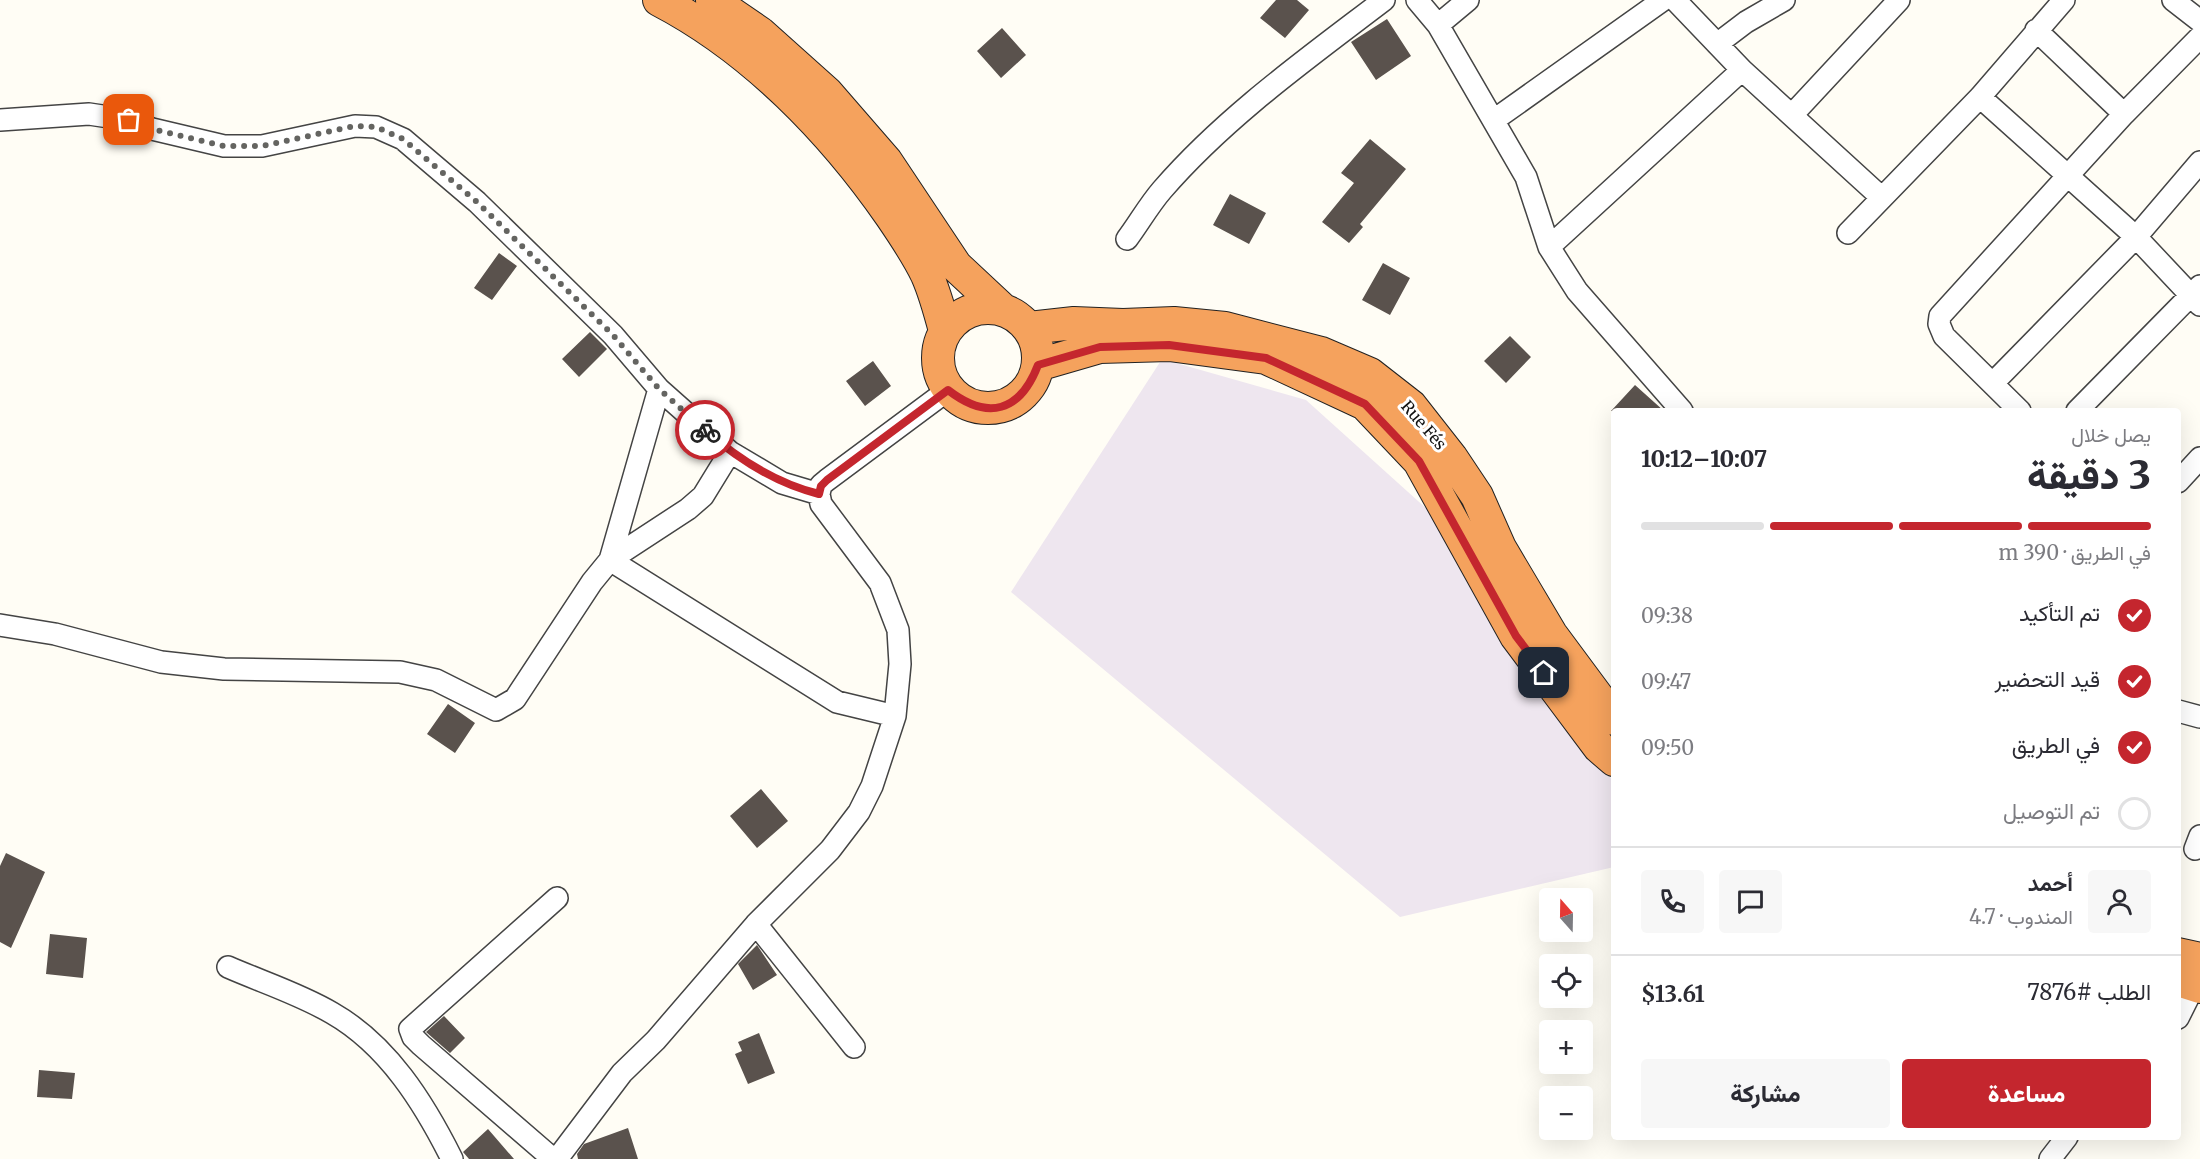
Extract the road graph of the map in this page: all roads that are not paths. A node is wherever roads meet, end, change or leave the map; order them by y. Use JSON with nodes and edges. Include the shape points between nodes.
{"nodes":[{"id":1,"x":659,"y":0,"type":"edge"},
{"id":2,"x":712,"y":0,"type":"edge"},
{"id":3,"x":1384,"y":0,"type":"edge"},
{"id":4,"x":1417,"y":0,"type":"edge"},
{"id":5,"x":1468,"y":0,"type":"edge"},
{"id":6,"x":1662,"y":0,"type":"edge"},
{"id":7,"x":1675,"y":0,"type":"edge"},
{"id":8,"x":1784,"y":0,"type":"edge"},
{"id":9,"x":1899,"y":0,"type":"edge"},
{"id":10,"x":2064,"y":0,"type":"edge"},
{"id":11,"x":2173,"y":0,"type":"edge"},
{"id":12,"x":2200,"y":21,"type":"edge"},
{"id":13,"x":1438,"y":25,"type":"junction"},
{"id":14,"x":2036,"y":30,"type":"junction"},
{"id":15,"x":2200,"y":37,"type":"edge"},
{"id":16,"x":1717,"y":44,"type":"junction"},
{"id":17,"x":1742,"y":70,"type":"junction"},
{"id":18,"x":1980,"y":97,"type":"junction"},
{"id":19,"x":2124,"y":114,"type":"junction"},
{"id":20,"x":1792,"y":115,"type":"junction"},
{"id":21,"x":0,"y":120,"type":"edge"},
{"id":22,"x":1494,"y":120,"type":"junction"},
{"id":23,"x":2200,"y":162,"type":"edge"},
{"id":24,"x":2070,"y":176,"type":"junction"},
{"id":25,"x":1882,"y":198,"type":"junction"},
{"id":26,"x":1848,"y":233,"type":"dead end"},
{"id":27,"x":2136,"y":237,"type":"junction"},
{"id":28,"x":1127,"y":238,"type":"dead end"},
{"id":29,"x":1549,"y":247,"type":"junction"},
{"id":30,"x":2197,"y":296,"type":"edge"},
{"id":31,"x":1002,"y":309,"type":"junction"},
{"id":32,"x":1029,"y":328,"type":"junction"},
{"id":33,"x":945,"y":331,"type":"junction"},
{"id":34,"x":1038,"y":365,"type":"junction"},
{"id":35,"x":1993,"y":383,"type":"junction"},
{"id":36,"x":659,"y":389,"type":"junction"},
{"id":37,"x":948,"y":390,"type":"junction"},
{"id":38,"x":1679,"y":408,"type":"edge"},
{"id":39,"x":2012,"y":408,"type":"edge"},
{"id":40,"x":2081,"y":408,"type":"edge"},
{"id":41,"x":730,"y":452,"type":"junction"},
{"id":42,"x":2200,"y":458,"type":"edge"},
{"id":43,"x":2181,"y":479,"type":"edge"},
{"id":44,"x":823,"y":487,"type":"junction"},
{"id":45,"x":610,"y":561,"type":"junction"},
{"id":46,"x":0,"y":625,"type":"edge"},
{"id":47,"x":2181,"y":712,"type":"edge"},
{"id":48,"x":1611,"y":715,"type":"edge"},
{"id":49,"x":895,"y":716,"type":"junction"},
{"id":50,"x":2200,"y":717,"type":"edge"},
{"id":51,"x":1611,"y":757,"type":"edge"},
{"id":52,"x":557,"y":898,"type":"dead end"},
{"id":53,"x":756,"y":924,"type":"junction"},
{"id":54,"x":2181,"y":959,"type":"edge"},
{"id":55,"x":228,"y":967,"type":"dead end"},
{"id":56,"x":2193,"y":977,"type":"edge"},
{"id":57,"x":2181,"y":1010,"type":"edge"},
{"id":58,"x":854,"y":1047,"type":"dead end"},
{"id":59,"x":2065,"y":1140,"type":"edge"},
{"id":60,"x":452,"y":1159,"type":"edge"},
{"id":61,"x":555,"y":1159,"type":"edge"},
{"id":62,"x":2050,"y":1159,"type":"edge"}],
"edges":[{"from":1,"to":33,"type":"highway","via":[[742,55],[807,112],[864,177],[927,274]]},
{"from":2,"to":31,"type":"highway","via":[[760,33],[827,93],[886,161],[956,266]]},
{"from":3,"to":28,"type":"street","via":[[1229,124],[1162,190]]},
{"from":4,"to":13,"type":"street"},
{"from":5,"to":13,"type":"street"},
{"from":6,"to":22,"type":"street"},
{"from":7,"to":16,"type":"street"},
{"from":8,"to":16,"type":"street"},
{"from":9,"to":20,"type":"street"},
{"from":10,"to":14,"type":"street"},
{"from":11,"to":12,"type":"street"},
{"from":13,"to":22,"type":"street"},
{"from":14,"to":18,"type":"street"},
{"from":14,"to":19,"type":"street"},
{"from":15,"to":19,"type":"street"},
{"from":16,"to":17,"type":"street"},
{"from":17,"to":20,"type":"street"},
{"from":17,"to":29,"type":"street"},
{"from":18,"to":24,"type":"street"},
{"from":18,"to":25,"type":"street"},
{"from":19,"to":24,"type":"street"},
{"from":20,"to":25,"type":"street"},
{"from":21,"to":36,"type":"street","via":[[89,114],[129,120],[224,146],[262,146],[299,140],[327,130],[376,127],[403,139],[477,202],[613,335]]},
{"from":22,"to":29,"type":"street","via":[[1526,177]]},
{"from":23,"to":27,"type":"street"},
{"from":24,"to":27,"type":"street"},
{"from":24,"to":35,"type":"street","via":[[1940,316],[1944,336]]},
{"from":25,"to":26,"type":"street"},
{"from":27,"to":30,"type":"street"},
{"from":27,"to":35,"type":"street"},
{"from":29,"to":38,"type":"street","via":[[1577,291]]},
{"from":30,"to":40,"type":"street"},
{"from":31,"to":32,"type":"highway"},
{"from":31,"to":33,"type":"highway","via":[[980,308],[960,316]]},
{"from":32,"to":34,"type":"highway","via":[[1038,347]]},
{"from":32,"to":48,"type":"highway","name":"Rue Fés","via":[[1074,323],[1174,322],[1225,328],[1321,353],[1370,374],[1411,406],[1451,457],[1477,496],[1500,548],[1551,634]]},
{"from":33,"to":37,"type":"highway","via":[[938,361]]},
{"from":34,"to":37,"type":"highway","via":[[1030,387],[1012,403],[990,409],[967,404]]},
{"from":34,"to":51,"type":"highway","name":"Rue Fés","via":[[1100,347],[1169,345],[1266,358],[1365,404],[1419,461],[1516,636],[1599,747]]},
{"from":35,"to":39,"type":"street"},
{"from":36,"to":41,"type":"street"},
{"from":36,"to":45,"type":"street"},
{"from":37,"to":44,"type":"street"},
{"from":41,"to":44,"type":"street","via":[[782,483]]},
{"from":41,"to":45,"type":"street","via":[[703,496]]},
{"from":42,"to":43,"type":"street"},
{"from":44,"to":49,"type":"street","via":[[830,519],[869,566],[888,600],[900,645]]},
{"from":45,"to":46,"type":"street","via":[[515,699],[496,710],[436,680],[400,672],[224,669],[161,662],[55,634]]},
{"from":45,"to":49,"type":"street","via":[[837,702]]},
{"from":47,"to":50,"type":"street"},
{"from":49,"to":53,"type":"street","via":[[872,786],[859,812],[830,850]]},
{"from":52,"to":61,"type":"street","via":[[410,1029],[413,1038]]},
{"from":53,"to":58,"type":"street"},
{"from":53,"to":61,"type":"street","via":[[656,1040],[622,1073]]},
{"from":54,"to":56,"type":"highway"},
{"from":55,"to":60,"type":"street","via":[[331,1012],[376,1046],[412,1089]]},
{"from":56,"to":57,"type":"street"},
{"from":59,"to":62,"type":"street"}]}
